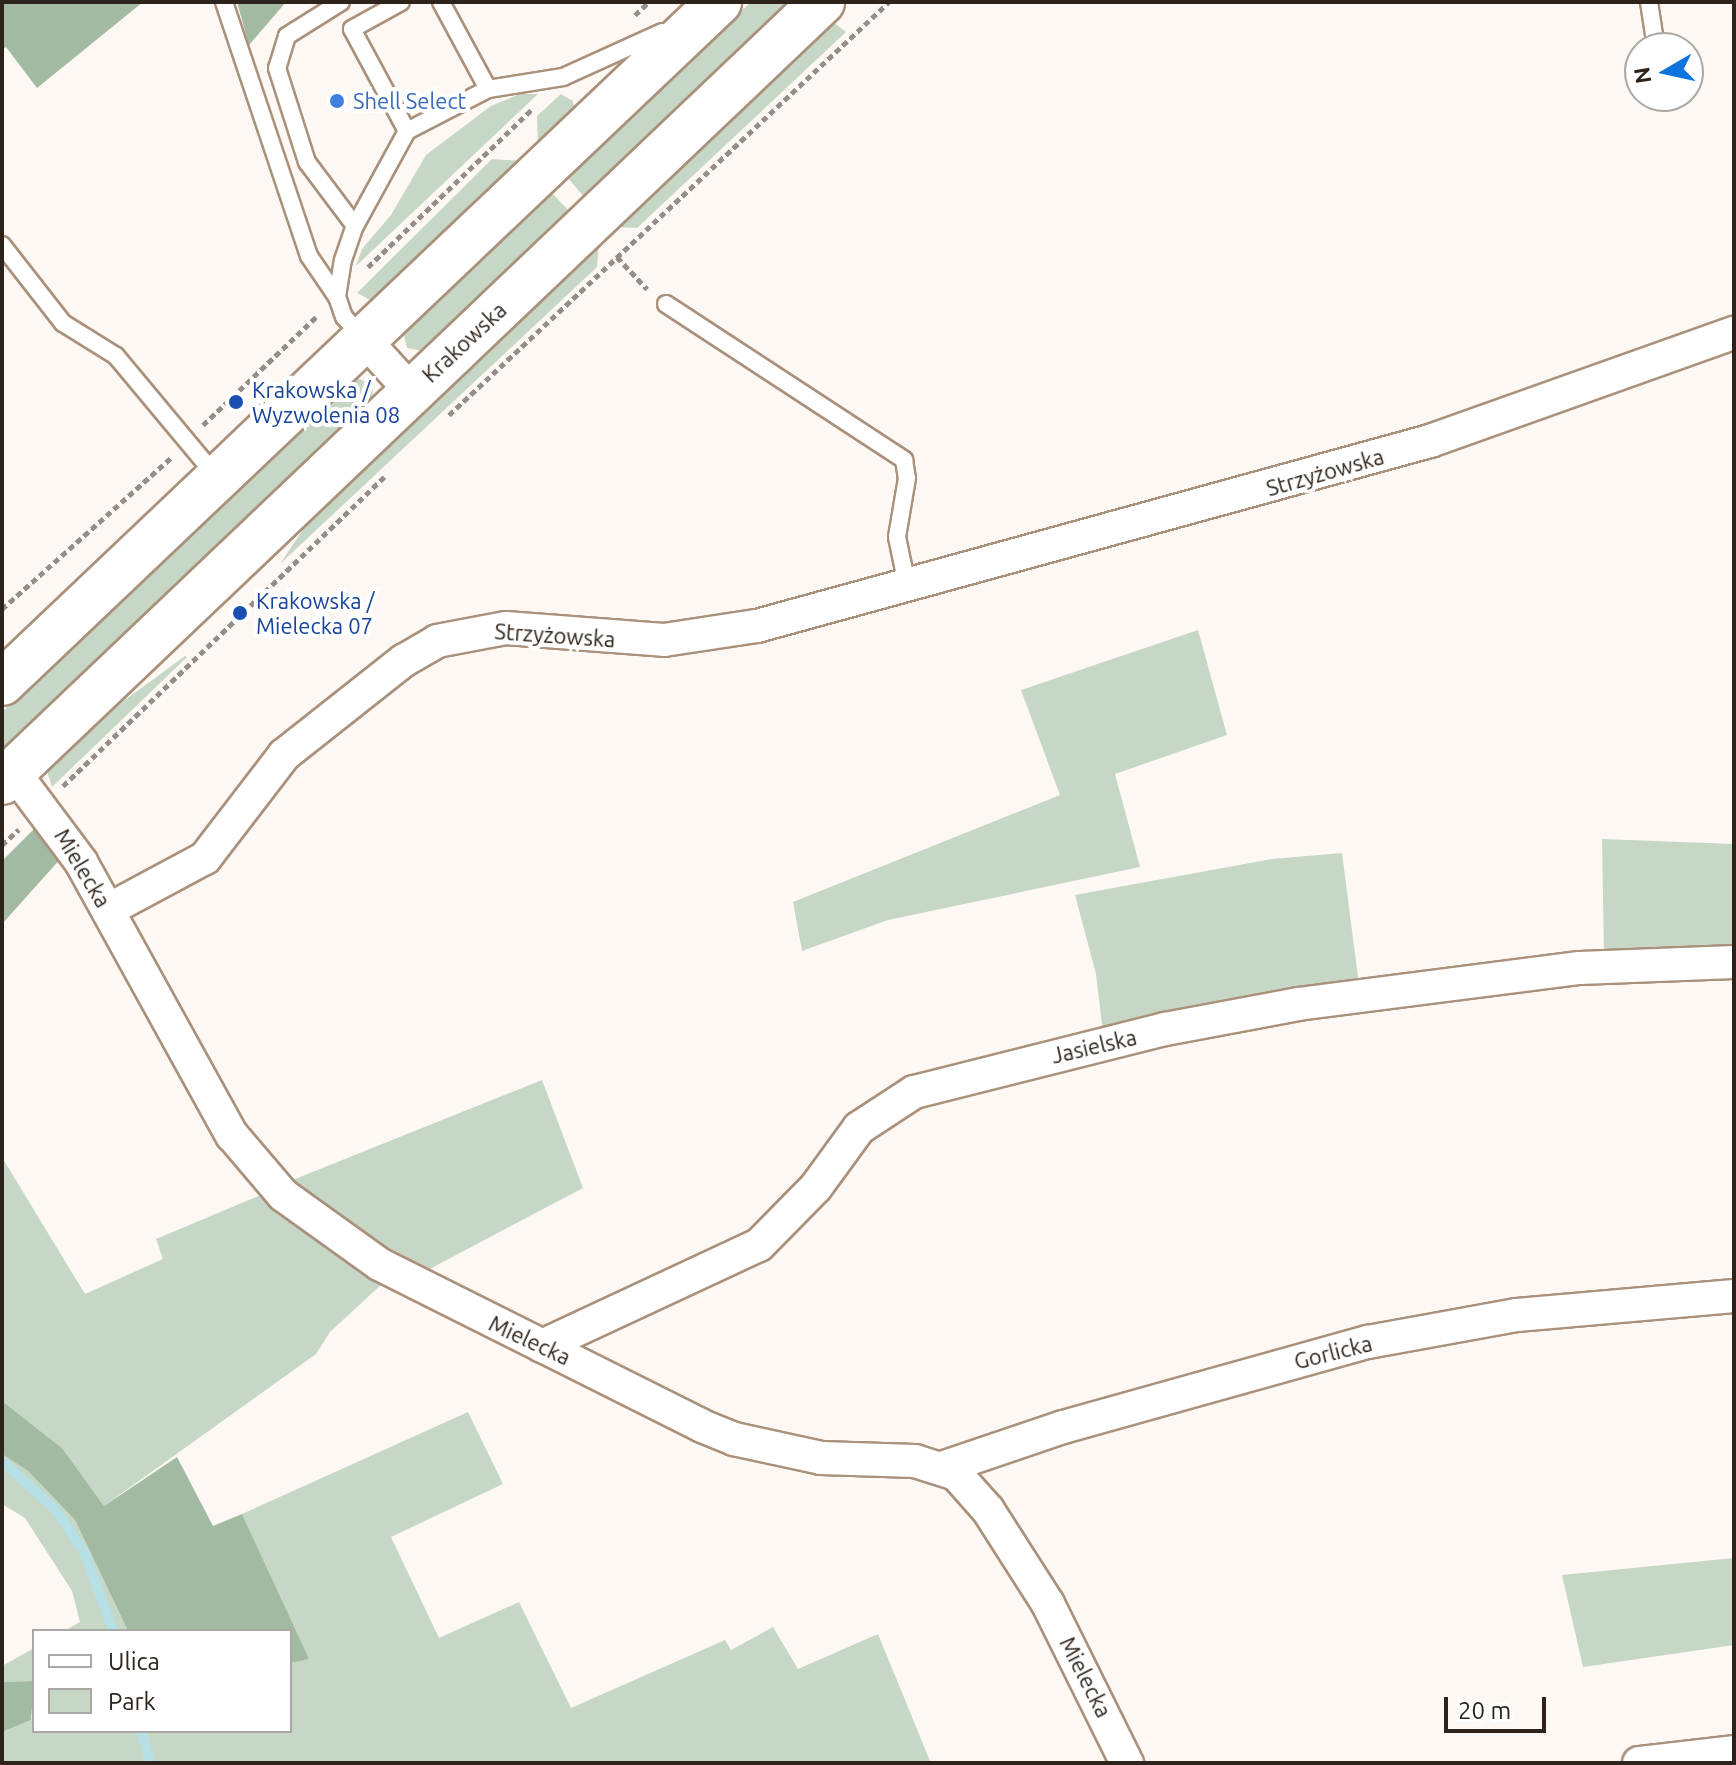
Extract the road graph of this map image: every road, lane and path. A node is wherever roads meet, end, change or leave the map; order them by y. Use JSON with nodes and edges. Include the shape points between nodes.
{"nodes":[{"id":1,"x":224,"y":2,"type":"edge"},
{"id":2,"x":341,"y":2,"type":"edge"},
{"id":3,"x":401,"y":2,"type":"edge"},
{"id":4,"x":441,"y":2,"type":"edge"},
{"id":5,"x":712,"y":2,"type":"edge"},
{"id":6,"x":719,"y":2,"type":"edge"},
{"id":7,"x":822,"y":2,"type":"edge"},
{"id":8,"x":889,"y":2,"type":"edge"},
{"id":9,"x":1649,"y":2,"type":"edge"},
{"id":10,"x":1654,"y":32,"type":"edge"},
{"id":11,"x":488,"y":89,"type":"junction"},
{"id":12,"x":407,"y":131,"type":"junction"},
{"id":13,"x":355,"y":226,"type":"junction"},
{"id":14,"x":2,"y":245,"type":"edge"},
{"id":15,"x":617,"y":257,"type":"junction"},
{"id":16,"x":337,"y":297,"type":"junction"},
{"id":17,"x":662,"y":302,"type":"joint"},
{"id":18,"x":1734,"y":333,"type":"edge"},
{"id":19,"x":364,"y":339,"type":"junction"},
{"id":20,"x":411,"y":391,"type":"junction"},
{"id":21,"x":439,"y":425,"type":"dead end"},
{"id":22,"x":394,"y":467,"type":"dead end"},
{"id":23,"x":217,"y":477,"type":"junction"},
{"id":24,"x":907,"y":585,"type":"junction"},
{"id":25,"x":2,"y":683,"type":"edge"},
{"id":26,"x":8,"y":777,"type":"edge"},
{"id":27,"x":43,"y":806,"type":"junction"},
{"id":28,"x":2,"y":845,"type":"edge"},
{"id":29,"x":108,"y":910,"type":"junction"},
{"id":30,"x":1734,"y":962,"type":"edge"},
{"id":31,"x":1734,"y":1296,"type":"edge"},
{"id":32,"x":542,"y":1346,"type":"junction"},
{"id":33,"x":945,"y":1467,"type":"junction"},
{"id":34,"x":1734,"y":1752,"type":"edge"},
{"id":35,"x":1127,"y":1763,"type":"edge"},
{"id":36,"x":1639,"y":1763,"type":"edge"}],
"edges":[{"from":1,"to":16,"type":"lane","via":[[309,256]]},
{"from":2,"to":13,"type":"lane","via":[[287,36],[277,68],[307,162]]},
{"from":3,"to":12,"type":"lane","via":[[352,29]]},
{"from":4,"to":11,"type":"lane"},
{"from":5,"to":11,"type":"lane","via":[[633,49],[563,77]]},
{"from":6,"to":19,"type":"main road"},
{"from":7,"to":20,"type":"main road","name":"Krakowska"},
{"from":8,"to":15,"type":"path"},
{"from":9,"to":10,"type":"lane"},
{"from":11,"to":12,"type":"lane"},
{"from":12,"to":13,"type":"lane"},
{"from":13,"to":16,"type":"lane"},
{"from":14,"to":23,"type":"lane","via":[[63,323],[116,356]]},
{"from":15,"to":17,"type":"path"},
{"from":15,"to":21,"type":"path"},
{"from":16,"to":19,"type":"lane","via":[[344,317]]},
{"from":17,"to":24,"type":"lane","via":[[904,460],[907,478],[897,537]]},
{"from":18,"to":24,"type":"street","name":"Strzyżowska","via":[[1430,441]]},
{"from":19,"to":20,"type":"street"},
{"from":19,"to":23,"type":"main road"},
{"from":20,"to":26,"type":"main road","name":"Krakowska"},
{"from":22,"to":27,"type":"path"},
{"from":23,"to":25,"type":"main road"},
{"from":24,"to":29,"type":"street","name":"Strzyżowska","via":[[757,626],[664,640],[506,628],[437,641],[403,661],[284,755],[205,858]]},
{"from":26,"to":27,"type":"street","name":"Mielecka"},
{"from":27,"to":28,"type":"path"},
{"from":27,"to":29,"type":"street","name":"Mielecka"},
{"from":29,"to":32,"type":"street","name":"Mielecka","via":[[216,1109],[266,1178],[315,1223],[379,1264]]},
{"from":30,"to":32,"type":"street","name":"Jasielska","via":[[1580,968],[1298,1004],[1165,1029],[914,1092],[859,1128],[816,1187],[759,1245]]},
{"from":31,"to":33,"type":"street","name":"Gorlicka","via":[[1517,1315],[1381,1339],[1063,1427]]},
{"from":32,"to":33,"type":"street","name":"Mielecka","via":[[734,1439],[821,1458]]},
{"from":33,"to":35,"type":"street","name":"Mielecka","via":[[971,1487],[1023,1564],[1092,1684]]},
{"from":34,"to":36,"type":"street"}]}
